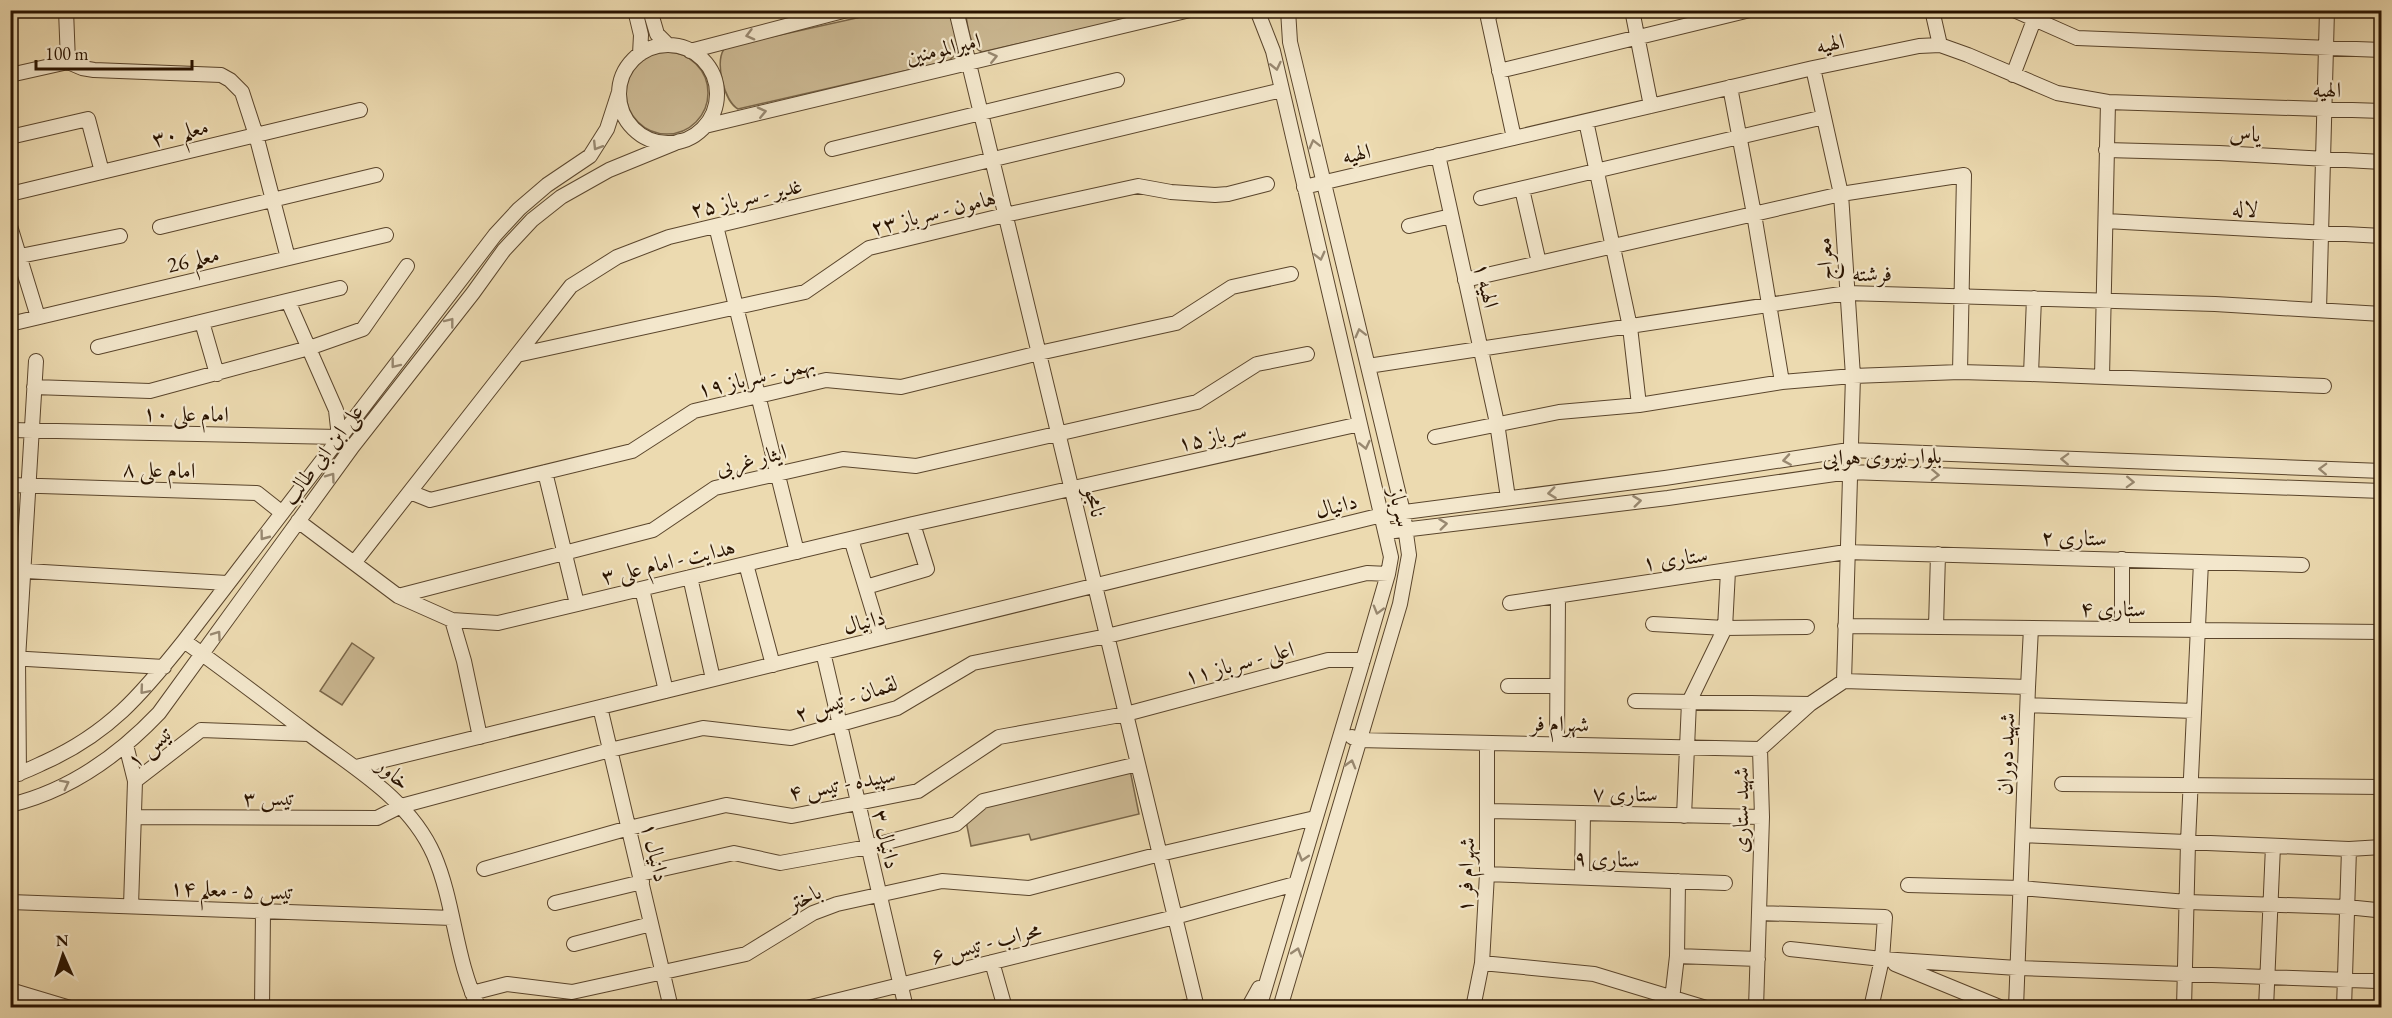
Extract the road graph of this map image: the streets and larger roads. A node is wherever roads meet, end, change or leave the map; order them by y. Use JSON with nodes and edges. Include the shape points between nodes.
{"nodes":[{"id":1,"x":66,"y":10,"type":"edge"},
{"id":2,"x":635,"y":10,"type":"edge"},
{"id":3,"x":650,"y":10,"type":"edge"},
{"id":4,"x":848,"y":10,"type":"edge"},
{"id":5,"x":956,"y":10,"type":"edge"},
{"id":6,"x":1190,"y":10,"type":"edge"},
{"id":7,"x":1257,"y":10,"type":"edge"},
{"id":8,"x":1288,"y":10,"type":"edge"},
{"id":9,"x":1632,"y":10,"type":"edge"},
{"id":10,"x":1750,"y":10,"type":"edge"},
{"id":11,"x":1932,"y":10,"type":"edge"},
{"id":12,"x":2014,"y":10,"type":"edge"},
{"id":13,"x":2327,"y":10,"type":"edge"},
{"id":14,"x":1490,"y":14,"type":"edge"},
{"id":15,"x":2034,"y":15,"type":"edge"},
{"id":16,"x":1637,"y":38,"type":"junction"},
{"id":17,"x":669,"y":45,"type":"junction"},
{"id":18,"x":1940,"y":45,"type":"junction"},
{"id":19,"x":2327,"y":46,"type":"junction"},
{"id":20,"x":2382,"y":50,"type":"edge"},
{"id":21,"x":690,"y":51,"type":"junction"},
{"id":22,"x":640,"y":54,"type":"junction"},
{"id":23,"x":68,"y":62,"type":"junction"},
{"id":24,"x":968,"y":63,"type":"junction"},
{"id":25,"x":1813,"y":68,"type":"junction"},
{"id":26,"x":1499,"y":71,"type":"junction"},
{"id":27,"x":10,"y":75,"type":"edge"},
{"id":28,"x":2013,"y":75,"type":"junction"},
{"id":29,"x":1117,"y":80,"type":"dead end"},
{"id":30,"x":1730,"y":87,"type":"junction"},
{"id":31,"x":1282,"y":90,"type":"junction"},
{"id":32,"x":619,"y":92,"type":"junction"},
{"id":33,"x":2108,"y":102,"type":"junction"},
{"id":34,"x":1651,"y":105,"type":"junction"},
{"id":35,"x":360,"y":110,"type":"dead end"},
{"id":36,"x":2325,"y":110,"type":"junction"},
{"id":37,"x":2382,"y":111,"type":"edge"},
{"id":38,"x":980,"y":114,"type":"junction"},
{"id":39,"x":1824,"y":117,"type":"junction"},
{"id":40,"x":1586,"y":121,"type":"junction"},
{"id":41,"x":705,"y":126,"type":"junction"},
{"id":42,"x":256,"y":135,"type":"junction"},
{"id":43,"x":10,"y":137,"type":"edge"},
{"id":44,"x":1740,"y":137,"type":"junction"},
{"id":45,"x":1514,"y":138,"type":"junction"},
{"id":46,"x":680,"y":141,"type":"junction"},
{"id":47,"x":832,"y":149,"type":"dead end"},
{"id":48,"x":2106,"y":150,"type":"junction"},
{"id":49,"x":1438,"y":155,"type":"junction"},
{"id":50,"x":2324,"y":159,"type":"junction"},
{"id":51,"x":992,"y":161,"type":"junction"},
{"id":52,"x":2382,"y":162,"type":"edge"},
{"id":53,"x":1597,"y":171,"type":"junction"},
{"id":54,"x":102,"y":172,"type":"junction"},
{"id":55,"x":376,"y":175,"type":"dead end"},
{"id":56,"x":1324,"y":182,"type":"junction"},
{"id":57,"x":1267,"y":184,"type":"dead end"},
{"id":58,"x":1304,"y":187,"type":"junction"},
{"id":59,"x":1522,"y":189,"type":"junction"},
{"id":60,"x":10,"y":194,"type":"edge"},
{"id":61,"x":1841,"y":194,"type":"junction"},
{"id":62,"x":1481,"y":198,"type":"dead end"},
{"id":63,"x":273,"y":200,"type":"junction"},
{"id":64,"x":1754,"y":214,"type":"junction"},
{"id":65,"x":1005,"y":215,"type":"junction"},
{"id":66,"x":1451,"y":216,"type":"junction"},
{"id":67,"x":2106,"y":221,"type":"junction"},
{"id":68,"x":10,"y":226,"type":"edge"},
{"id":69,"x":716,"y":226,"type":"junction"},
{"id":70,"x":1409,"y":226,"type":"dead end"},
{"id":71,"x":160,"y":227,"type":"dead end"},
{"id":72,"x":2323,"y":233,"type":"junction"},
{"id":73,"x":386,"y":235,"type":"dead end"},
{"id":74,"x":120,"y":236,"type":"dead end"},
{"id":75,"x":2382,"y":236,"type":"edge"},
{"id":76,"x":1613,"y":246,"type":"junction"},
{"id":77,"x":15,"y":257,"type":"edge"},
{"id":78,"x":288,"y":258,"type":"junction"},
{"id":79,"x":1539,"y":263,"type":"junction"},
{"id":80,"x":407,"y":266,"type":"dead end"},
{"id":81,"x":1290,"y":274,"type":"dead end"},
{"id":82,"x":1465,"y":280,"type":"junction"},
{"id":83,"x":340,"y":288,"type":"dead end"},
{"id":84,"x":1847,"y":293,"type":"junction"},
{"id":85,"x":1963,"y":295,"type":"junction"},
{"id":86,"x":2034,"y":298,"type":"junction"},
{"id":87,"x":288,"y":301,"type":"junction"},
{"id":88,"x":2105,"y":301,"type":"junction"},
{"id":89,"x":1769,"y":305,"type":"junction"},
{"id":90,"x":736,"y":307,"type":"junction"},
{"id":91,"x":2319,"y":310,"type":"junction"},
{"id":92,"x":2382,"y":314,"type":"edge"},
{"id":93,"x":38,"y":317,"type":"junction"},
{"id":94,"x":202,"y":322,"type":"junction"},
{"id":95,"x":10,"y":324,"type":"edge"},
{"id":96,"x":1630,"y":327,"type":"junction"},
{"id":97,"x":98,"y":348,"type":"dead end"},
{"id":98,"x":309,"y":348,"type":"junction"},
{"id":99,"x":1481,"y":350,"type":"junction"},
{"id":100,"x":1038,"y":353,"type":"junction"},
{"id":101,"x":1307,"y":354,"type":"dead end"},
{"id":102,"x":517,"y":356,"type":"junction"},
{"id":103,"x":36,"y":361,"type":"dead end"},
{"id":104,"x":1368,"y":366,"type":"junction"},
{"id":105,"x":1960,"y":372,"type":"junction"},
{"id":106,"x":217,"y":374,"type":"junction"},
{"id":107,"x":2031,"y":374,"type":"junction"},
{"id":108,"x":1853,"y":376,"type":"junction"},
{"id":109,"x":2102,"y":377,"type":"junction"},
{"id":110,"x":1782,"y":382,"type":"junction"},
{"id":111,"x":2324,"y":386,"type":"dead end"},
{"id":112,"x":34,"y":387,"type":"junction"},
{"id":113,"x":758,"y":396,"type":"junction"},
{"id":114,"x":1639,"y":405,"type":"junction"},
{"id":115,"x":1497,"y":423,"type":"junction"},
{"id":116,"x":1360,"y":424,"type":"junction"},
{"id":117,"x":10,"y":430,"type":"edge"},
{"id":118,"x":31,"y":430,"type":"junction"},
{"id":119,"x":1058,"y":432,"type":"junction"},
{"id":120,"x":339,"y":437,"type":"junction"},
{"id":121,"x":1435,"y":437,"type":"dead end"},
{"id":122,"x":353,"y":446,"type":"junction"},
{"id":123,"x":1849,"y":450,"type":"junction"},
{"id":124,"x":2382,"y":471,"type":"edge"},
{"id":125,"x":545,"y":472,"type":"junction"},
{"id":126,"x":1848,"y":472,"type":"junction"},
{"id":127,"x":777,"y":474,"type":"junction"},
{"id":128,"x":1665,"y":478,"type":"junction"},
{"id":129,"x":10,"y":485,"type":"edge"},
{"id":130,"x":28,"y":486,"type":"junction"},
{"id":131,"x":1071,"y":488,"type":"junction"},
{"id":132,"x":2382,"y":491,"type":"edge"},
{"id":133,"x":410,"y":492,"type":"junction"},
{"id":134,"x":1508,"y":498,"type":"junction"},
{"id":135,"x":1668,"y":498,"type":"junction"},
{"id":136,"x":281,"y":512,"type":"junction"},
{"id":137,"x":1403,"y":512,"type":"junction"},
{"id":138,"x":1382,"y":515,"type":"junction"},
{"id":139,"x":298,"y":521,"type":"junction"},
{"id":140,"x":914,"y":524,"type":"junction"},
{"id":141,"x":1407,"y":529,"type":"junction"},
{"id":142,"x":1386,"y":532,"type":"junction"},
{"id":143,"x":851,"y":539,"type":"junction"},
{"id":144,"x":797,"y":552,"type":"junction"},
{"id":145,"x":1846,"y":552,"type":"junction"},
{"id":146,"x":565,"y":554,"type":"junction"},
{"id":147,"x":1938,"y":554,"type":"junction"},
{"id":148,"x":2122,"y":559,"type":"junction"},
{"id":149,"x":2201,"y":562,"type":"junction"},
{"id":150,"x":354,"y":563,"type":"junction"},
{"id":151,"x":746,"y":564,"type":"junction"},
{"id":152,"x":2302,"y":565,"type":"dead end"},
{"id":153,"x":17,"y":571,"type":"edge"},
{"id":154,"x":1728,"y":571,"type":"junction"},
{"id":155,"x":1388,"y":574,"type":"junction"},
{"id":156,"x":690,"y":577,"type":"junction"},
{"id":157,"x":227,"y":583,"type":"junction"},
{"id":158,"x":1095,"y":586,"type":"junction"},
{"id":159,"x":866,"y":587,"type":"junction"},
{"id":160,"x":642,"y":589,"type":"junction"},
{"id":161,"x":398,"y":596,"type":"junction"},
{"id":162,"x":1558,"y":596,"type":"junction"},
{"id":163,"x":1510,"y":603,"type":"dead end"},
{"id":164,"x":577,"y":604,"type":"junction"},
{"id":165,"x":452,"y":620,"type":"junction"},
{"id":166,"x":1653,"y":624,"type":"dead end"},
{"id":167,"x":1845,"y":626,"type":"junction"},
{"id":168,"x":1807,"y":627,"type":"dead end"},
{"id":169,"x":1936,"y":627,"type":"junction"},
{"id":170,"x":1725,"y":628,"type":"junction"},
{"id":171,"x":2031,"y":628,"type":"junction"},
{"id":172,"x":2122,"y":629,"type":"junction"},
{"id":173,"x":2198,"y":630,"type":"junction"},
{"id":174,"x":2382,"y":632,"type":"edge"},
{"id":175,"x":1107,"y":636,"type":"junction"},
{"id":176,"x":881,"y":638,"type":"junction"},
{"id":177,"x":184,"y":641,"type":"junction"},
{"id":178,"x":823,"y":652,"type":"junction"},
{"id":179,"x":203,"y":655,"type":"junction"},
{"id":180,"x":14,"y":658,"type":"edge"},
{"id":181,"x":1363,"y":660,"type":"junction"},
{"id":182,"x":773,"y":664,"type":"junction"},
{"id":183,"x":164,"y":667,"type":"junction"},
{"id":184,"x":713,"y":679,"type":"junction"},
{"id":185,"x":1844,"y":681,"type":"junction"},
{"id":186,"x":1508,"y":686,"type":"dead end"},
{"id":187,"x":1557,"y":686,"type":"junction"},
{"id":188,"x":2028,"y":687,"type":"junction"},
{"id":189,"x":666,"y":691,"type":"junction"},
{"id":190,"x":1635,"y":701,"type":"dead end"},
{"id":191,"x":1689,"y":702,"type":"junction"},
{"id":192,"x":1810,"y":704,"type":"junction"},
{"id":193,"x":2028,"y":705,"type":"junction"},
{"id":194,"x":600,"y":707,"type":"junction"},
{"id":195,"x":2194,"y":711,"type":"junction"},
{"id":196,"x":1126,"y":714,"type":"junction"},
{"id":197,"x":839,"y":725,"type":"junction"},
{"id":198,"x":308,"y":734,"type":"junction"},
{"id":199,"x":1341,"y":734,"type":"junction"},
{"id":200,"x":480,"y":736,"type":"junction"},
{"id":201,"x":1358,"y":740,"type":"junction"},
{"id":202,"x":15,"y":741,"type":"edge"},
{"id":203,"x":1487,"y":743,"type":"junction"},
{"id":204,"x":1557,"y":744,"type":"junction"},
{"id":205,"x":126,"y":745,"type":"junction"},
{"id":206,"x":1687,"y":747,"type":"junction"},
{"id":207,"x":1760,"y":749,"type":"junction"},
{"id":208,"x":610,"y":750,"type":"junction"},
{"id":209,"x":1138,"y":764,"type":"junction"},
{"id":210,"x":356,"y":767,"type":"junction"},
{"id":211,"x":15,"y":775,"type":"edge"},
{"id":212,"x":135,"y":781,"type":"junction"},
{"id":213,"x":2062,"y":784,"type":"dead end"},
{"id":214,"x":2191,"y":785,"type":"junction"},
{"id":215,"x":2382,"y":787,"type":"edge"},
{"id":216,"x":858,"y":803,"type":"junction"},
{"id":217,"x":10,"y":805,"type":"edge"},
{"id":218,"x":401,"y":806,"type":"junction"},
{"id":219,"x":1488,"y":811,"type":"junction"},
{"id":220,"x":1583,"y":813,"type":"junction"},
{"id":221,"x":1684,"y":816,"type":"junction"},
{"id":222,"x":135,"y":817,"type":"junction"},
{"id":223,"x":1762,"y":817,"type":"junction"},
{"id":224,"x":1315,"y":818,"type":"junction"},
{"id":225,"x":629,"y":828,"type":"junction"},
{"id":226,"x":2022,"y":835,"type":"junction"},
{"id":227,"x":2188,"y":842,"type":"junction"},
{"id":228,"x":2273,"y":846,"type":"junction"},
{"id":229,"x":868,"y":847,"type":"junction"},
{"id":230,"x":2382,"y":848,"type":"edge"},
{"id":231,"x":2349,"y":849,"type":"junction"},
{"id":232,"x":1160,"y":854,"type":"junction"},
{"id":233,"x":484,"y":869,"type":"dead end"},
{"id":234,"x":1487,"y":874,"type":"junction"},
{"id":235,"x":641,"y":878,"type":"junction"},
{"id":236,"x":1581,"y":878,"type":"junction"},
{"id":237,"x":1678,"y":881,"type":"junction"},
{"id":238,"x":1725,"y":883,"type":"dead end"},
{"id":239,"x":1295,"y":884,"type":"junction"},
{"id":240,"x":1908,"y":885,"type":"dead end"},
{"id":241,"x":2021,"y":888,"type":"junction"},
{"id":242,"x":879,"y":896,"type":"junction"},
{"id":243,"x":10,"y":902,"type":"edge"},
{"id":244,"x":555,"y":903,"type":"dead end"},
{"id":245,"x":2187,"y":903,"type":"junction"},
{"id":246,"x":2270,"y":904,"type":"junction"},
{"id":247,"x":130,"y":906,"type":"junction"},
{"id":248,"x":2347,"y":907,"type":"junction"},
{"id":249,"x":2376,"y":910,"type":"dead end"},
{"id":250,"x":263,"y":911,"type":"junction"},
{"id":251,"x":1759,"y":913,"type":"junction"},
{"id":252,"x":1175,"y":917,"type":"junction"},
{"id":253,"x":452,"y":918,"type":"junction"},
{"id":254,"x":651,"y":924,"type":"junction"},
{"id":255,"x":574,"y":944,"type":"dead end"},
{"id":256,"x":1790,"y":949,"type":"dead end"},
{"id":257,"x":1677,"y":956,"type":"junction"},
{"id":258,"x":1758,"y":959,"type":"junction"},
{"id":259,"x":1882,"y":959,"type":"junction"},
{"id":260,"x":992,"y":962,"type":"junction"},
{"id":261,"x":1482,"y":963,"type":"junction"},
{"id":262,"x":2017,"y":968,"type":"junction"},
{"id":263,"x":1269,"y":970,"type":"junction"},
{"id":264,"x":663,"y":972,"type":"junction"},
{"id":265,"x":2185,"y":974,"type":"junction"},
{"id":266,"x":2267,"y":978,"type":"junction"},
{"id":267,"x":2345,"y":981,"type":"junction"},
{"id":268,"x":2377,"y":981,"type":"dead end"},
{"id":269,"x":900,"y":985,"type":"junction"},
{"id":270,"x":10,"y":990,"type":"edge"},
{"id":271,"x":472,"y":993,"type":"junction"},
{"id":272,"x":1673,"y":1003,"type":"edge"},
{"id":273,"x":70,"y":1008,"type":"edge"},
{"id":274,"x":262,"y":1008,"type":"edge"},
{"id":275,"x":479,"y":1008,"type":"edge"},
{"id":276,"x":671,"y":1008,"type":"edge"},
{"id":277,"x":807,"y":1008,"type":"edge"},
{"id":278,"x":906,"y":1008,"type":"edge"},
{"id":279,"x":1005,"y":1008,"type":"edge"},
{"id":280,"x":1182,"y":1008,"type":"edge"},
{"id":281,"x":1248,"y":1008,"type":"edge"},
{"id":282,"x":1259,"y":1008,"type":"edge"},
{"id":283,"x":1280,"y":1008,"type":"edge"},
{"id":284,"x":1473,"y":1008,"type":"edge"},
{"id":285,"x":1706,"y":1008,"type":"edge"},
{"id":286,"x":1756,"y":1008,"type":"edge"},
{"id":287,"x":1871,"y":1008,"type":"edge"},
{"id":288,"x":2002,"y":1008,"type":"edge"},
{"id":289,"x":2016,"y":1008,"type":"edge"},
{"id":290,"x":2184,"y":1008,"type":"edge"},
{"id":291,"x":2266,"y":1008,"type":"edge"},
{"id":292,"x":2344,"y":1008,"type":"edge"}],
"edges":[{"from":1,"to":23,"type":"street"},
{"from":2,"to":22,"type":"street","via":[[641,35]]},
{"from":3,"to":17,"type":"street","via":[[657,34]]},
{"from":4,"to":21,"type":"street","one_way":true},
{"from":5,"to":24,"type":"street","name":"نامجو"},
{"from":24,"to":6,"type":"street","name":"امیرالمومنین","one_way":true},
{"from":7,"to":31,"type":"street","name":"سرباز","one_way":true,"via":[[1273,51]]},
{"from":56,"to":8,"type":"street","name":"سرباز","one_way":true,"via":[[1290,42]]},
{"from":9,"to":16,"type":"street"},
{"from":10,"to":16,"type":"street"},
{"from":11,"to":18,"type":"street"},
{"from":12,"to":15,"type":"street"},
{"from":13,"to":19,"type":"street"},
{"from":14,"to":26,"type":"street"},
{"from":15,"to":19,"type":"street","via":[[2078,38]]},
{"from":15,"to":28,"type":"street"},
{"from":16,"to":26,"type":"street"},
{"from":16,"to":34,"type":"street"},
{"from":17,"to":21,"type":"street"},
{"from":17,"to":22,"type":"street"},
{"from":18,"to":25,"type":"street","name":"الهیه"},
{"from":18,"to":28,"type":"street","name":"الهیه"},
{"from":19,"to":20,"type":"street"},
{"from":19,"to":36,"type":"street"},
{"from":21,"to":41,"type":"street","via":[[703,60],[716,83],[715,106]]},
{"from":22,"to":32,"type":"street","via":[[626,70]]},
{"from":23,"to":27,"type":"street"},
{"from":23,"to":42,"type":"street","via":[[94,70],[221,75],[242,92]]},
{"from":24,"to":38,"type":"street","name":"نامجو"},
{"from":41,"to":24,"type":"street","name":"امیرالمومنین","one_way":true},
{"from":25,"to":30,"type":"street","name":"الهیه"},
{"from":25,"to":39,"type":"street","name":"معراج"},
{"from":26,"to":45,"type":"street"},
{"from":28,"to":33,"type":"street","name":"الهیه","via":[[2057,93]]},
{"from":29,"to":38,"type":"street"},
{"from":30,"to":34,"type":"street","name":"الهیه"},
{"from":30,"to":44,"type":"street"},
{"from":31,"to":51,"type":"street","name":"غدیر - سرباز ۲۵"},
{"from":31,"to":58,"type":"street","name":"سرباز"},
{"from":32,"to":46,"type":"street","via":[[624,114],[637,132],[657,141]]},
{"from":32,"to":120,"type":"street","name":"علی ابن ابی طالب","one_way":true,"via":[[607,129],[590,156],[548,185],[495,235]]},
{"from":33,"to":36,"type":"street","name":"الهیه"},
{"from":33,"to":48,"type":"street"},
{"from":34,"to":40,"type":"street","name":"الهیه"},
{"from":35,"to":42,"type":"street","name":"معلم ۳۰"},
{"from":36,"to":37,"type":"street","name":"الهیه"},
{"from":36,"to":50,"type":"street"},
{"from":38,"to":47,"type":"street"},
{"from":38,"to":51,"type":"street","name":"نامجو"},
{"from":39,"to":44,"type":"street"},
{"from":39,"to":61,"type":"street","name":"معراج"},
{"from":40,"to":45,"type":"street","name":"الهیه"},
{"from":40,"to":53,"type":"street"},
{"from":41,"to":46,"type":"street"},
{"from":42,"to":54,"type":"street","name":"معلم ۳۰"},
{"from":42,"to":63,"type":"street"},
{"from":43,"to":54,"type":"street","via":[[88,118]]},
{"from":44,"to":53,"type":"street"},
{"from":44,"to":64,"type":"street"},
{"from":45,"to":49,"type":"street","name":"الهیه"},
{"from":122,"to":46,"type":"street","name":"علی ابن ابی طالب","one_way":true,"via":[[504,250],[532,220],[561,197],[609,170]]},
{"from":48,"to":50,"type":"street","name":"یاس"},
{"from":48,"to":67,"type":"street"},
{"from":49,"to":56,"type":"street","name":"الهیه"},
{"from":49,"to":66,"type":"street","name":"الهیه ۱"},
{"from":50,"to":52,"type":"street","name":"یاس"},
{"from":50,"to":72,"type":"street"},
{"from":51,"to":65,"type":"street","name":"نامجو"},
{"from":51,"to":69,"type":"street","name":"غدیر - سرباز ۲۵"},
{"from":53,"to":59,"type":"street"},
{"from":53,"to":76,"type":"street"},
{"from":54,"to":60,"type":"street","name":"معلم ۳۰"},
{"from":55,"to":63,"type":"street"},
{"from":56,"to":58,"type":"street","name":"الهیه"},
{"from":104,"to":56,"type":"street","name":"سرباز","one_way":true},
{"from":57,"to":65,"type":"street","name":"هامون - سرباز ۲۳","via":[[1215,195],[1138,186]]},
{"from":58,"to":116,"type":"street","name":"سرباز","one_way":true},
{"from":59,"to":62,"type":"street"},
{"from":59,"to":79,"type":"street"},
{"from":61,"to":64,"type":"street"},
{"from":61,"to":84,"type":"street","name":"معراج"},
{"from":61,"to":85,"type":"street","via":[[1964,175]]},
{"from":63,"to":71,"type":"street"},
{"from":63,"to":78,"type":"street"},
{"from":64,"to":76,"type":"street"},
{"from":64,"to":89,"type":"street"},
{"from":65,"to":90,"type":"street","name":"هامون - سرباز ۲۳","via":[[869,248],[806,291]]},
{"from":65,"to":100,"type":"street","name":"نامجو"},
{"from":66,"to":70,"type":"street"},
{"from":66,"to":82,"type":"street","name":"الهیه ۱"},
{"from":67,"to":72,"type":"street","name":"لاله"},
{"from":67,"to":88,"type":"street"},
{"from":68,"to":77,"type":"street"},
{"from":69,"to":90,"type":"street"},
{"from":69,"to":102,"type":"street","name":"غدیر - سرباز ۲۵","via":[[669,237],[617,257],[571,286]]},
{"from":72,"to":75,"type":"street","name":"لاله"},
{"from":72,"to":91,"type":"street"},
{"from":73,"to":78,"type":"street","name":"معلم 26"},
{"from":74,"to":77,"type":"street"},
{"from":76,"to":79,"type":"street"},
{"from":76,"to":96,"type":"street"},
{"from":77,"to":93,"type":"street"},
{"from":78,"to":93,"type":"street","name":"معلم 26"},
{"from":79,"to":82,"type":"street"},
{"from":80,"to":98,"type":"street","via":[[363,329]]},
{"from":81,"to":100,"type":"street","name":"بهمن - سرباز ۱۹","via":[[1232,287],[1176,323]]},
{"from":82,"to":99,"type":"street","name":"الهیه ۱"},
{"from":83,"to":87,"type":"street"},
{"from":84,"to":85,"type":"street","name":"فرشته"},
{"from":84,"to":89,"type":"street","name":"فرشته"},
{"from":84,"to":108,"type":"street","name":"معراج"},
{"from":85,"to":86,"type":"street","name":"فرشته"},
{"from":85,"to":105,"type":"street"},
{"from":86,"to":88,"type":"street","name":"فرشته"},
{"from":86,"to":107,"type":"street"},
{"from":87,"to":94,"type":"street"},
{"from":87,"to":98,"type":"street"},
{"from":88,"to":91,"type":"street","name":"فرشته"},
{"from":88,"to":109,"type":"street"},
{"from":89,"to":96,"type":"street","name":"فرشته"},
{"from":89,"to":110,"type":"street"},
{"from":90,"to":102,"type":"street","name":"هامون - سرباز ۲۳"},
{"from":90,"to":113,"type":"street"},
{"from":91,"to":92,"type":"street","name":"فرشته"},
{"from":93,"to":95,"type":"street","name":"معلم 26"},
{"from":94,"to":97,"type":"street"},
{"from":94,"to":106,"type":"street"},
{"from":96,"to":99,"type":"street","name":"فرشته"},
{"from":96,"to":114,"type":"street"},
{"from":98,"to":106,"type":"street"},
{"from":98,"to":120,"type":"street","via":[[336,410]]},
{"from":99,"to":104,"type":"street","name":"فرشته"},
{"from":99,"to":115,"type":"street","name":"الهیه ۱"},
{"from":100,"to":113,"type":"street","name":"بهمن - سرباز ۱۹","via":[[901,387],[826,380]]},
{"from":100,"to":119,"type":"street","name":"نامجو"},
{"from":101,"to":119,"type":"street","name":"ایثار غربی","via":[[1257,364],[1197,402]]},
{"from":102,"to":133,"type":"street","name":"غدیر - سرباز ۲۵"},
{"from":103,"to":112,"type":"street"},
{"from":104,"to":137,"type":"street","name":"سرباز"},
{"from":105,"to":107,"type":"street"},
{"from":105,"to":108,"type":"street"},
{"from":106,"to":112,"type":"street","via":[[150,391]]},
{"from":107,"to":109,"type":"street"},
{"from":108,"to":110,"type":"street"},
{"from":108,"to":123,"type":"street","name":"معراج"},
{"from":109,"to":111,"type":"street"},
{"from":110,"to":114,"type":"street"},
{"from":112,"to":118,"type":"street"},
{"from":113,"to":125,"type":"street","name":"بهمن - سرباز ۱۹","via":[[694,411],[632,451]]},
{"from":113,"to":127,"type":"street"},
{"from":114,"to":115,"type":"street","via":[[1559,412]]},
{"from":115,"to":121,"type":"street"},
{"from":115,"to":134,"type":"street","name":"الهیه ۱"},
{"from":116,"to":131,"type":"street","name":"سرباز ۱۵"},
{"from":116,"to":138,"type":"street","name":"سرباز","one_way":true},
{"from":117,"to":118,"type":"street","name":"امام علی ۱۰"},
{"from":118,"to":120,"type":"street","name":"امام علی ۱۰"},
{"from":118,"to":130,"type":"street"},
{"from":119,"to":127,"type":"street","name":"ایثار غربی","via":[[916,466],[843,459]]},
{"from":119,"to":131,"type":"street","name":"نامجو"},
{"from":120,"to":122,"type":"street"},
{"from":120,"to":136,"type":"street","name":"علی ابن ابی طالب"},
{"from":139,"to":122,"type":"street","name":"علی ابن ابی طالب","one_way":true},
{"from":124,"to":123,"type":"street","name":"بلوار نیروی هوایی","one_way":true},
{"from":123,"to":126,"type":"street","name":"معراج"},
{"from":123,"to":128,"type":"street","name":"بلوار نیروی هوایی","one_way":true},
{"from":125,"to":133,"type":"street","name":"بهمن - سرباز ۱۹","via":[[430,500]]},
{"from":125,"to":146,"type":"street"},
{"from":126,"to":132,"type":"street","name":"بلوار نیروی هوایی","one_way":true},
{"from":126,"to":135,"type":"street","name":"بلوار نیروی هوایی"},
{"from":126,"to":145,"type":"street"},
{"from":127,"to":144,"type":"street"},
{"from":127,"to":146,"type":"street","name":"ایثار غربی","via":[[715,488],[653,530]]},
{"from":128,"to":134,"type":"street","name":"بلوار نیروی هوایی","one_way":true},
{"from":128,"to":135,"type":"street"},
{"from":129,"to":130,"type":"street","name":"امام علی ۸"},
{"from":130,"to":136,"type":"street","name":"امام علی ۸","via":[[257,493]]},
{"from":130,"to":153,"type":"street"},
{"from":131,"to":140,"type":"street","name":"هدایت - امام علی ۳"},
{"from":131,"to":158,"type":"street","name":"نامجو"},
{"from":133,"to":150,"type":"street","name":"غدیر - سرباز ۲۵"},
{"from":134,"to":137,"type":"street","name":"بلوار نیروی هوایی"},
{"from":141,"to":135,"type":"street","name":"بلوار نیروی هوایی","one_way":true},
{"from":136,"to":157,"type":"street","name":"علی ابن ابی طالب","one_way":true},
{"from":137,"to":138,"type":"street","name":"دانیال"},
{"from":137,"to":141,"type":"street","name":"سرباز"},
{"from":138,"to":142,"type":"street","name":"سرباز"},
{"from":138,"to":158,"type":"street","name":"دانیال"},
{"from":139,"to":150,"type":"street","name":"هدایت - امام علی ۳"},
{"from":179,"to":139,"type":"street","name":"علی ابن ابی طالب","one_way":true},
{"from":140,"to":143,"type":"street","name":"هدایت - امام علی ۳"},
{"from":140,"to":159,"type":"street","via":[[927,569]]},
{"from":141,"to":142,"type":"street","name":"بلوار نیروی هوایی"},
{"from":141,"to":201,"type":"street","name":"سرباز","via":[[1406,580]]},
{"from":142,"to":155,"type":"street","name":"سرباز","via":[[1391,557]]},
{"from":143,"to":144,"type":"street","name":"هدایت - امام علی ۳"},
{"from":143,"to":159,"type":"street"},
{"from":144,"to":151,"type":"street","name":"هدایت - امام علی ۳"},
{"from":145,"to":147,"type":"street","name":"ستاری ۲"},
{"from":145,"to":154,"type":"street","name":"ستاری ۱"},
{"from":145,"to":167,"type":"street"},
{"from":146,"to":161,"type":"street","name":"ایثار غربی"},
{"from":146,"to":164,"type":"street"},
{"from":147,"to":148,"type":"street","name":"ستاری ۲"},
{"from":147,"to":169,"type":"street"},
{"from":148,"to":149,"type":"street","name":"ستاری ۲"},
{"from":148,"to":172,"type":"street"},
{"from":149,"to":152,"type":"street","name":"ستاری ۲"},
{"from":149,"to":173,"type":"street"},
{"from":150,"to":161,"type":"street","name":"هدایت - امام علی ۳"},
{"from":151,"to":156,"type":"street","name":"هدایت - امام علی ۳"},
{"from":151,"to":182,"type":"street"},
{"from":153,"to":157,"type":"street"},
{"from":153,"to":180,"type":"street"},
{"from":154,"to":162,"type":"street","name":"ستاری ۱"},
{"from":154,"to":170,"type":"street"},
{"from":155,"to":175,"type":"street","name":"لقمان - تیس ۲","via":[[1367,573]]},
{"from":155,"to":181,"type":"street","name":"سرباز","one_way":true},
{"from":156,"to":160,"type":"street","name":"هدایت - امام علی ۳"},
{"from":156,"to":184,"type":"street"},
{"from":157,"to":177,"type":"street","name":"علی ابن ابی طالب"},
{"from":158,"to":175,"type":"street","name":"نامجو"},
{"from":158,"to":176,"type":"street","name":"دانیال"},
{"from":159,"to":176,"type":"street"},
{"from":160,"to":164,"type":"street","name":"هدایت - امام علی ۳"},
{"from":160,"to":189,"type":"street"},
{"from":161,"to":165,"type":"street","name":"هدایت - امام علی ۳"},
{"from":162,"to":163,"type":"street","name":"ستاری ۱"},
{"from":162,"to":187,"type":"street"},
{"from":164,"to":165,"type":"street","name":"هدایت - امام علی ۳","via":[[498,623]]},
{"from":165,"to":200,"type":"street"},
{"from":166,"to":170,"type":"street"},
{"from":167,"to":169,"type":"street","name":"ستاری ۴"},
{"from":167,"to":185,"type":"street"},
{"from":168,"to":170,"type":"street"},
{"from":169,"to":171,"type":"street","name":"ستاری ۴"},
{"from":170,"to":191,"type":"street"},
{"from":171,"to":172,"type":"street","name":"ستاری ۴"},
{"from":171,"to":188,"type":"street"},
{"from":172,"to":173,"type":"street","name":"ستاری ۴"},
{"from":173,"to":174,"type":"street","name":"ستاری ۴"},
{"from":173,"to":195,"type":"street"},
{"from":175,"to":196,"type":"street","name":"نامجو"},
{"from":175,"to":197,"type":"street","name":"لقمان - تیس ۲","via":[[972,663],[897,708]]},
{"from":176,"to":178,"type":"street","name":"دانیال"},
{"from":177,"to":179,"type":"street","name":"خاور"},
{"from":177,"to":183,"type":"street","name":"علی ابن ابی طالب"},
{"from":178,"to":182,"type":"street","name":"دانیال"},
{"from":178,"to":197,"type":"street","name":"دانیال ۳"},
{"from":179,"to":198,"type":"street","name":"خاور"},
{"from":179,"to":205,"type":"street","name":"علی ابن ابی طالب","via":[[159,713]]},
{"from":180,"to":183,"type":"street"},
{"from":180,"to":202,"type":"street"},
{"from":181,"to":196,"type":"street","name":"اعلی - سرباز ۱۱","via":[[1328,660]]},
{"from":181,"to":199,"type":"street","name":"سرباز"},
{"from":182,"to":184,"type":"street","name":"دانیال"},
{"from":183,"to":211,"type":"street","name":"علی ابن ابی طالب","one_way":true,"via":[[107,726],[65,753]]},
{"from":184,"to":189,"type":"street","name":"دانیال"},
{"from":185,"to":188,"type":"street","name":"شهید دوران"},
{"from":185,"to":192,"type":"street","name":"شهید ستاری"},
{"from":186,"to":187,"type":"street"},
{"from":187,"to":204,"type":"street"},
{"from":188,"to":193,"type":"street","name":"شهید دوران"},
{"from":189,"to":194,"type":"street","name":"دانیال"},
{"from":190,"to":191,"type":"street"},
{"from":191,"to":192,"type":"street"},
{"from":191,"to":206,"type":"street"},
{"from":192,"to":207,"type":"street","name":"شهید ستاری"},
{"from":193,"to":195,"type":"street"},
{"from":193,"to":226,"type":"street","name":"شهید دوران"},
{"from":194,"to":200,"type":"street","name":"دانیال"},
{"from":194,"to":208,"type":"street","name":"دانیال ۱"},
{"from":195,"to":214,"type":"street"},
{"from":196,"to":209,"type":"street","name":"نامجو"},
{"from":196,"to":216,"type":"street","name":"سپیده - تیس ۴","via":[[999,737],[918,790]]},
{"from":197,"to":208,"type":"street","name":"لقمان - تیس ۲","via":[[791,738],[703,728]]},
{"from":197,"to":216,"type":"street","name":"دانیال ۳"},
{"from":198,"to":210,"type":"street","name":"خاور"},
{"from":198,"to":212,"type":"street","name":"تیس ۱","via":[[201,730]]},
{"from":199,"to":201,"type":"street","name":"شهرام فر"},
{"from":199,"to":224,"type":"street","name":"سرباز"},
{"from":200,"to":210,"type":"street","name":"دانیال"},
{"from":201,"to":203,"type":"street","name":"شهرام فر"},
{"from":283,"to":201,"type":"street","name":"سرباز","one_way":true},
{"from":202,"to":211,"type":"street"},
{"from":203,"to":204,"type":"street","name":"شهرام فر"},
{"from":203,"to":219,"type":"street","name":"شهرام فر ۱"},
{"from":204,"to":206,"type":"street","name":"شهرام فر"},
{"from":205,"to":212,"type":"street"},
{"from":217,"to":205,"type":"street","name":"علی ابن ابی طالب","one_way":true,"via":[[58,788]]},
{"from":206,"to":207,"type":"street","name":"شهرام فر"},
{"from":206,"to":221,"type":"street"},
{"from":207,"to":223,"type":"street","name":"شهید ستاری"},
{"from":208,"to":218,"type":"street","name":"لقمان - تیس ۲"},
{"from":208,"to":225,"type":"street","name":"دانیال ۱"},
{"from":209,"to":229,"type":"street","via":[[983,801],[956,824]]},
{"from":209,"to":232,"type":"street","name":"نامجو"},
{"from":210,"to":218,"type":"street","name":"خاور"},
{"from":212,"to":222,"type":"street","name":"تیس ۱"},
{"from":213,"to":214,"type":"street"},
{"from":214,"to":215,"type":"street"},
{"from":214,"to":227,"type":"street"},
{"from":216,"to":225,"type":"street","name":"سپیده - تیس ۴","via":[[792,816],[726,805]]},
{"from":216,"to":229,"type":"street","name":"دانیال ۳"},
{"from":218,"to":222,"type":"street","name":"تیس ۳","via":[[377,818]]},
{"from":218,"to":253,"type":"street","name":"خاور","via":[[434,856]]},
{"from":219,"to":220,"type":"street","name":"ستاری ۷"},
{"from":219,"to":234,"type":"street","name":"شهرام فر ۱"},
{"from":220,"to":221,"type":"street","name":"ستاری ۷"},
{"from":220,"to":236,"type":"street"},
{"from":221,"to":223,"type":"street","name":"ستاری ۷"},
{"from":222,"to":247,"type":"street","name":"تیس ۱"},
{"from":223,"to":251,"type":"street","name":"شهید ستاری"},
{"from":224,"to":232,"type":"street","name":"باختر"},
{"from":224,"to":239,"type":"street","name":"سرباز","one_way":true},
{"from":225,"to":233,"type":"street","name":"سپیده - تیس ۴"},
{"from":225,"to":235,"type":"street","name":"دانیال ۱"},
{"from":226,"to":227,"type":"street"},
{"from":226,"to":241,"type":"street","name":"شهید دوران"},
{"from":227,"to":228,"type":"street"},
{"from":227,"to":245,"type":"street"},
{"from":228,"to":231,"type":"street"},
{"from":228,"to":246,"type":"street"},
{"from":229,"to":235,"type":"street","via":[[780,863],[734,853]]},
{"from":229,"to":242,"type":"street","name":"دانیال ۳"},
{"from":230,"to":231,"type":"street"},
{"from":231,"to":248,"type":"street"},
{"from":232,"to":242,"type":"street","name":"باختر","via":[[1029,888],[942,881]]},
{"from":232,"to":252,"type":"street","name":"نامجو"},
{"from":234,"to":236,"type":"street","name":"ستاری ۹"},
{"from":234,"to":261,"type":"street","name":"شهرام فر ۱"},
{"from":235,"to":244,"type":"street"},
{"from":235,"to":254,"type":"street","name":"دانیال ۱"},
{"from":236,"to":237,"type":"street","name":"ستاری ۹"},
{"from":237,"to":238,"type":"street","name":"ستاری ۹"},
{"from":237,"to":257,"type":"street"},
{"from":239,"to":252,"type":"street","name":"محراب - تیس ۶"},
{"from":239,"to":263,"type":"street","name":"سرباز"},
{"from":240,"to":241,"type":"street"},
{"from":241,"to":245,"type":"street"},
{"from":241,"to":262,"type":"street","name":"شهید دوران"},
{"from":242,"to":264,"type":"street","name":"باختر","via":[[813,913],[746,954]]},
{"from":242,"to":269,"type":"street","name":"دانیال ۳"},
{"from":243,"to":247,"type":"street","name":"تیس ۵ - معلم ۱۴"},
{"from":245,"to":246,"type":"street"},
{"from":245,"to":265,"type":"street"},
{"from":246,"to":248,"type":"street"},
{"from":246,"to":266,"type":"street"},
{"from":247,"to":250,"type":"street","name":"تیس ۵ - معلم ۱۴"},
{"from":248,"to":249,"type":"street"},
{"from":248,"to":267,"type":"street"},
{"from":250,"to":253,"type":"street","name":"تیس ۵ - معلم ۱۴"},
{"from":250,"to":274,"type":"street"},
{"from":251,"to":258,"type":"street","name":"شهید ستاری"},
{"from":251,"to":259,"type":"street","via":[[1885,917]]},
{"from":252,"to":260,"type":"street","name":"محراب - تیس ۶"},
{"from":252,"to":280,"type":"street","name":"نامجو","via":[[1196,1004]]},
{"from":253,"to":271,"type":"street","name":"خاور"},
{"from":254,"to":255,"type":"street"},
{"from":254,"to":264,"type":"street","name":"دانیال ۱"},
{"from":256,"to":259,"type":"street"},
{"from":257,"to":258,"type":"street"},
{"from":257,"to":272,"type":"street"},
{"from":258,"to":286,"type":"street","name":"شهید ستاری"},
{"from":259,"to":262,"type":"street"},
{"from":259,"to":287,"type":"street"},
{"from":259,"to":288,"type":"street"},
{"from":260,"to":269,"type":"street","name":"محراب - تیس ۶"},
{"from":260,"to":279,"type":"street"},
{"from":261,"to":272,"type":"street","via":[[1594,974]]},
{"from":261,"to":284,"type":"street","name":"شهرام فر ۱"},
{"from":262,"to":265,"type":"street"},
{"from":262,"to":289,"type":"street","name":"شهید دوران"},
{"from":263,"to":281,"type":"street"},
{"from":263,"to":282,"type":"street","name":"سرباز"},
{"from":264,"to":271,"type":"street","name":"باختر","via":[[572,992],[507,984]]},
{"from":264,"to":276,"type":"street","name":"دانیال ۱"},
{"from":265,"to":266,"type":"street"},
{"from":265,"to":290,"type":"street"},
{"from":266,"to":267,"type":"street"},
{"from":266,"to":291,"type":"street"},
{"from":267,"to":268,"type":"street"},
{"from":267,"to":292,"type":"street"},
{"from":269,"to":277,"type":"street","name":"محراب - تیس ۶"},
{"from":269,"to":278,"type":"street","name":"دانیال ۳"},
{"from":270,"to":273,"type":"street"},
{"from":271,"to":275,"type":"street","name":"خاور"},
{"from":272,"to":285,"type":"street"}]}
